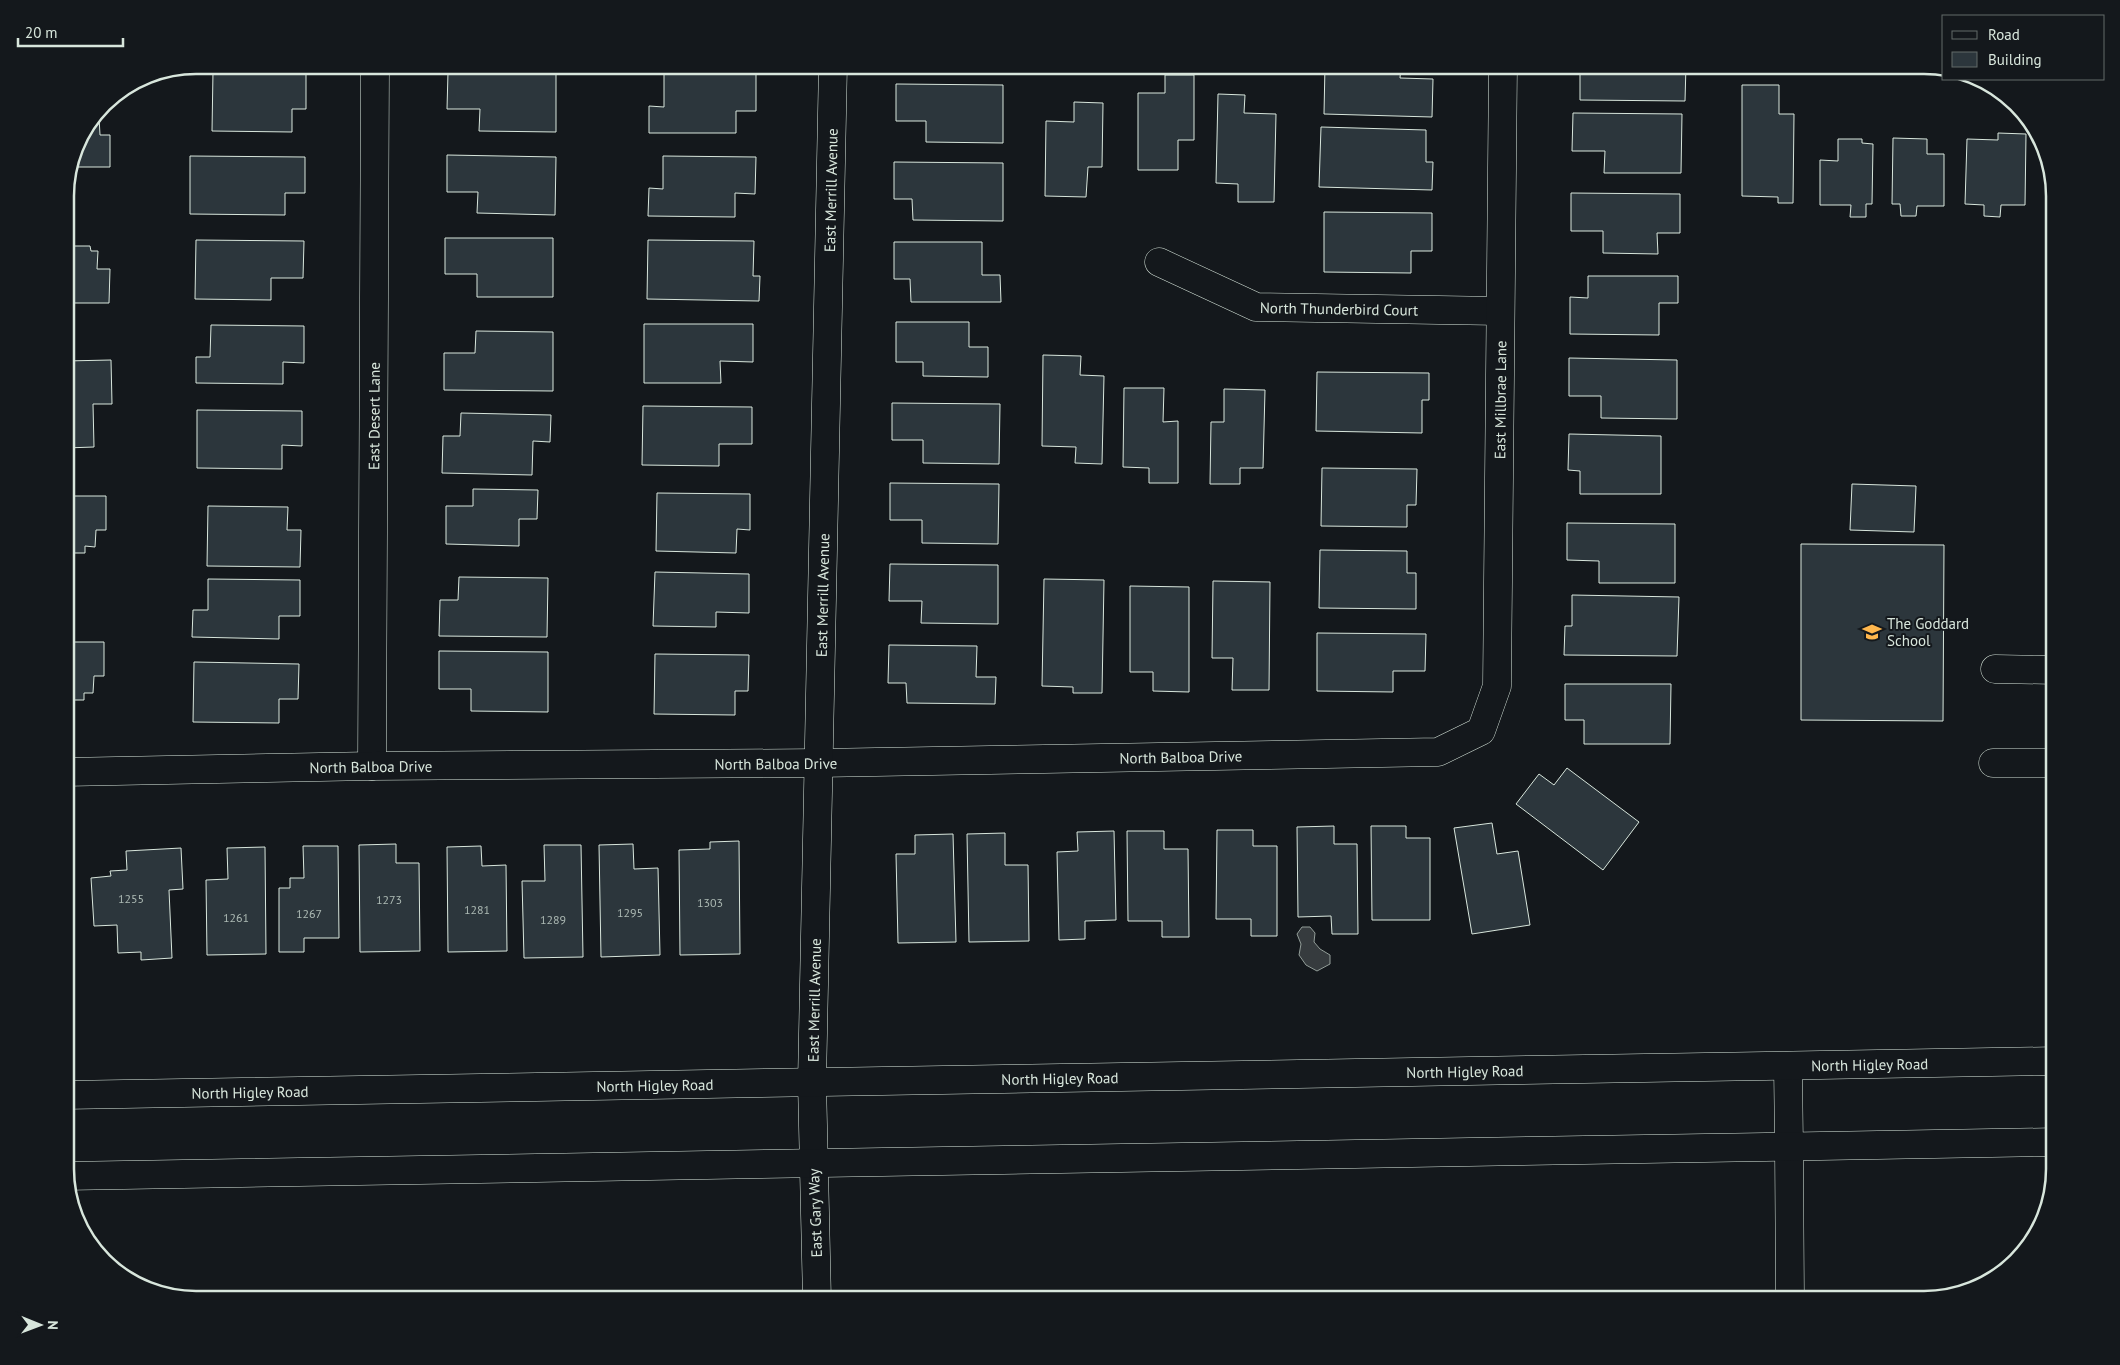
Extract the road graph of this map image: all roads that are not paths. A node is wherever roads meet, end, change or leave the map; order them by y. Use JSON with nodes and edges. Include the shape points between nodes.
{"nodes":[{"id":1,"x":375,"y":74,"type":"edge"},
{"id":2,"x":833,"y":74,"type":"edge"},
{"id":3,"x":1503,"y":74,"type":"edge"},
{"id":4,"x":1159,"y":262,"type":"dead end"},
{"id":5,"x":1500,"y":311,"type":"junction"},
{"id":6,"x":1995,"y":669,"type":"dead end"},
{"id":7,"x":2046,"y":670,"type":"edge"},
{"id":8,"x":1481,"y":731,"type":"joint"},
{"id":9,"x":819,"y":763,"type":"junction"},
{"id":10,"x":1993,"y":763,"type":"dead end"},
{"id":11,"x":2046,"y":763,"type":"edge"},
{"id":12,"x":372,"y":766,"type":"junction"},
{"id":13,"x":74,"y":772,"type":"edge"},
{"id":14,"x":2046,"y":1061,"type":"edge"},
{"id":15,"x":1788,"y":1066,"type":"junction"},
{"id":16,"x":812,"y":1082,"type":"junction"},
{"id":17,"x":74,"y":1096,"type":"edge"},
{"id":18,"x":813,"y":1126,"type":"joint"},
{"id":19,"x":2046,"y":1142,"type":"edge"},
{"id":20,"x":1789,"y":1147,"type":"junction"},
{"id":21,"x":813,"y":1163,"type":"junction"},
{"id":22,"x":74,"y":1176,"type":"edge"},
{"id":23,"x":817,"y":1291,"type":"edge"},
{"id":24,"x":1790,"y":1291,"type":"edge"}],
"edges":[{"from":1,"to":12,"type":"street","name":"East Desert Lane"},
{"from":2,"to":9,"type":"street","name":"East Merrill Avenue"},
{"from":3,"to":5,"type":"street","name":"East Millbrae Lane"},
{"from":4,"to":5,"type":"street","name":"North Thunderbird Court","via":[[1256,307]]},
{"from":5,"to":8,"type":"street","name":"East Millbrae Lane","via":[[1497,686]]},
{"from":6,"to":7,"type":"street"},
{"from":8,"to":9,"type":"street","name":"North Balboa Drive","via":[[1438,752]]},
{"from":9,"to":12,"type":"street","name":"North Balboa Drive"},
{"from":9,"to":16,"type":"street","name":"East Merrill Avenue"},
{"from":10,"to":11,"type":"street"},
{"from":12,"to":13,"type":"street","name":"North Balboa Drive"},
{"from":14,"to":15,"type":"street","name":"North Higley Road"},
{"from":15,"to":16,"type":"street","name":"North Higley Road"},
{"from":15,"to":20,"type":"street"},
{"from":16,"to":17,"type":"street","name":"North Higley Road"},
{"from":16,"to":18,"type":"street","name":"East Merrill Avenue"},
{"from":18,"to":21,"type":"street","name":"East Gary Way"},
{"from":19,"to":20,"type":"street"},
{"from":20,"to":21,"type":"street"},
{"from":20,"to":24,"type":"street"},
{"from":21,"to":22,"type":"street"},
{"from":21,"to":23,"type":"street","name":"East Gary Way"}]}
